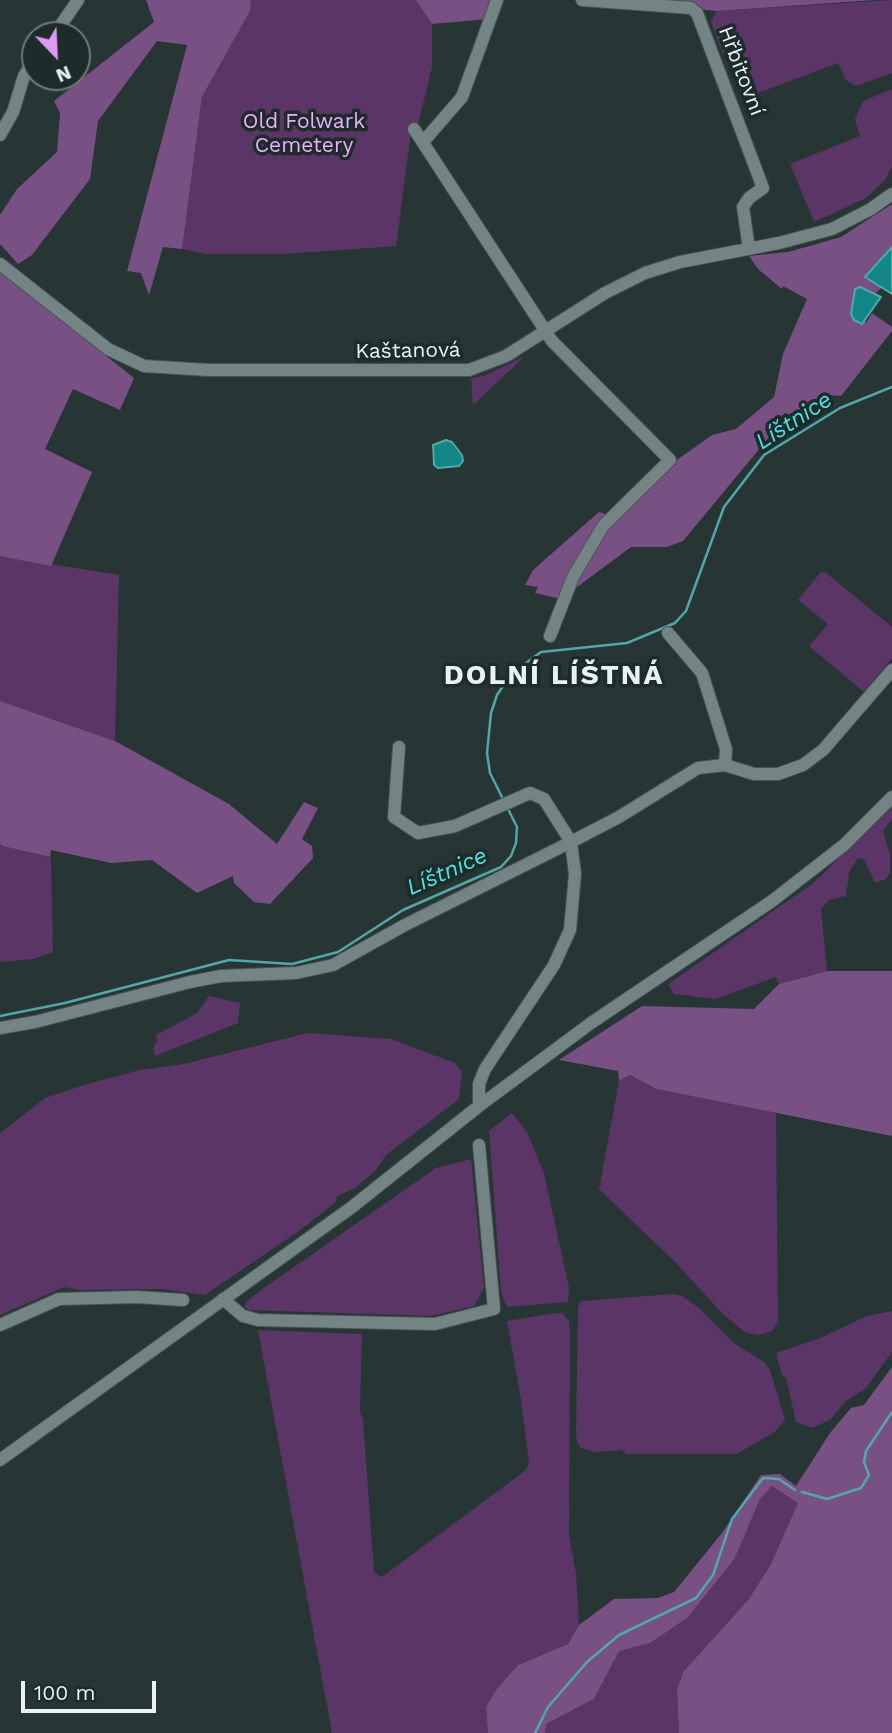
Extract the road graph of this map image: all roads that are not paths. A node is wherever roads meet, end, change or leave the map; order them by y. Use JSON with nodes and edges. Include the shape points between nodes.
{"nodes":[{"id":1,"x":78,"y":0,"type":"edge"},
{"id":2,"x":497,"y":0,"type":"edge"},
{"id":3,"x":582,"y":0,"type":"edge"},
{"id":4,"x":64,"y":21,"type":"edge"},
{"id":5,"x":21,"y":86,"type":"edge"},
{"id":6,"x":414,"y":129,"type":"dead end"},
{"id":7,"x":0,"y":135,"type":"edge"},
{"id":8,"x":423,"y":142,"type":"junction"},
{"id":9,"x":892,"y":194,"type":"edge"},
{"id":10,"x":749,"y":249,"type":"junction"},
{"id":11,"x":0,"y":264,"type":"edge"},
{"id":12,"x":548,"y":331,"type":"junction"},
{"id":13,"x":668,"y":633,"type":"dead end"},
{"id":14,"x":550,"y":636,"type":"dead end"},
{"id":15,"x":892,"y":670,"type":"edge"},
{"id":16,"x":399,"y":747,"type":"dead end"},
{"id":17,"x":725,"y":765,"type":"junction"},
{"id":18,"x":892,"y":797,"type":"edge"},
{"id":19,"x":571,"y":842,"type":"junction"},
{"id":20,"x":0,"y":1027,"type":"edge"},
{"id":21,"x":479,"y":1106,"type":"junction"},
{"id":22,"x":479,"y":1145,"type":"dead end"},
{"id":23,"x":223,"y":1299,"type":"junction"},
{"id":24,"x":183,"y":1300,"type":"dead end"},
{"id":25,"x":0,"y":1325,"type":"edge"},
{"id":26,"x":0,"y":1460,"type":"edge"}],
"edges":[{"from":1,"to":4,"type":"street"},
{"from":2,"to":8,"type":"street","via":[[462,97]]},
{"from":3,"to":10,"type":"street","name":"Hřbitovní","via":[[695,10],[763,188],[743,206]]},
{"from":5,"to":7,"type":"street"},
{"from":6,"to":8,"type":"street"},
{"from":8,"to":12,"type":"street"},
{"from":9,"to":10,"type":"street","name":"Kaštanová","via":[[832,229]]},
{"from":10,"to":12,"type":"street","name":"Kaštanová","via":[[645,273]]},
{"from":11,"to":12,"type":"street","name":"Kaštanová","via":[[108,349],[156,368],[469,370],[500,359]]},
{"from":12,"to":14,"type":"street","via":[[552,341],[670,460],[603,526],[573,578]]},
{"from":13,"to":17,"type":"street","via":[[702,673],[726,749]]},
{"from":15,"to":17,"type":"street","via":[[838,735],[803,765],[778,774],[754,774]]},
{"from":16,"to":19,"type":"street","via":[[394,817],[418,833],[455,826],[530,793],[544,799]]},
{"from":17,"to":19,"type":"street","via":[[698,768]]},
{"from":18,"to":21,"type":"street","via":[[844,845],[772,901],[591,1023]]},
{"from":19,"to":20,"type":"street","via":[[332,965],[296,973],[200,979]]},
{"from":19,"to":21,"type":"street","via":[[575,874],[570,930],[543,984],[485,1069],[479,1084]]},
{"from":21,"to":23,"type":"street","via":[[352,1207]]},
{"from":22,"to":23,"type":"street","via":[[494,1309],[435,1324],[258,1320],[243,1316]]},
{"from":23,"to":26,"type":"street"},
{"from":24,"to":25,"type":"street","via":[[59,1300]]}]}
